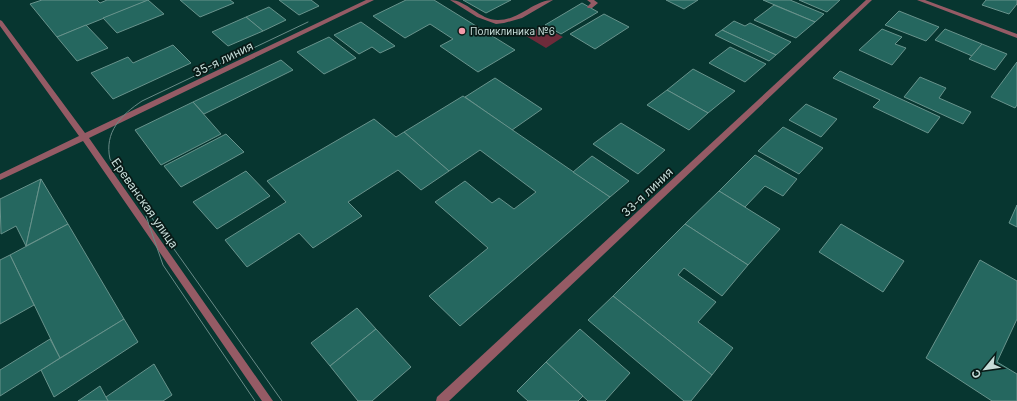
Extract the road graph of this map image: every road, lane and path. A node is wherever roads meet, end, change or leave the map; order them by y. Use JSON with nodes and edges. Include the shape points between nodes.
{"nodes":[{"id":1,"x":371,"y":0,"type":"edge"},
{"id":2,"x":453,"y":0,"type":"edge"},
{"id":3,"x":550,"y":0,"type":"edge"},
{"id":4,"x":590,"y":0,"type":"edge"},
{"id":5,"x":869,"y":0,"type":"edge"},
{"id":6,"x":920,"y":0,"type":"edge"},
{"id":7,"x":590,"y":7,"type":"dead end"},
{"id":8,"x":0,"y":22,"type":"edge"},
{"id":9,"x":1017,"y":36,"type":"edge"},
{"id":10,"x":84,"y":138,"type":"junction"},
{"id":11,"x":0,"y":177,"type":"edge"},
{"id":12,"x":268,"y":401,"type":"edge"},
{"id":13,"x":441,"y":401,"type":"edge"}],
"edges":[{"from":1,"to":10,"type":"street","name":"35-я линия"},
{"from":2,"to":3,"type":"street","via":[[486,20],[507,22]]},
{"from":4,"to":7,"type":"street","via":[[595,3]]},
{"from":5,"to":13,"type":"street","name":"33-я линия"},
{"from":6,"to":9,"type":"street"},
{"from":8,"to":10,"type":"street","name":"Ереванская улица"},
{"from":10,"to":11,"type":"street","name":"35-я линия"},
{"from":10,"to":12,"type":"street","name":"Ереванская улица"}]}
